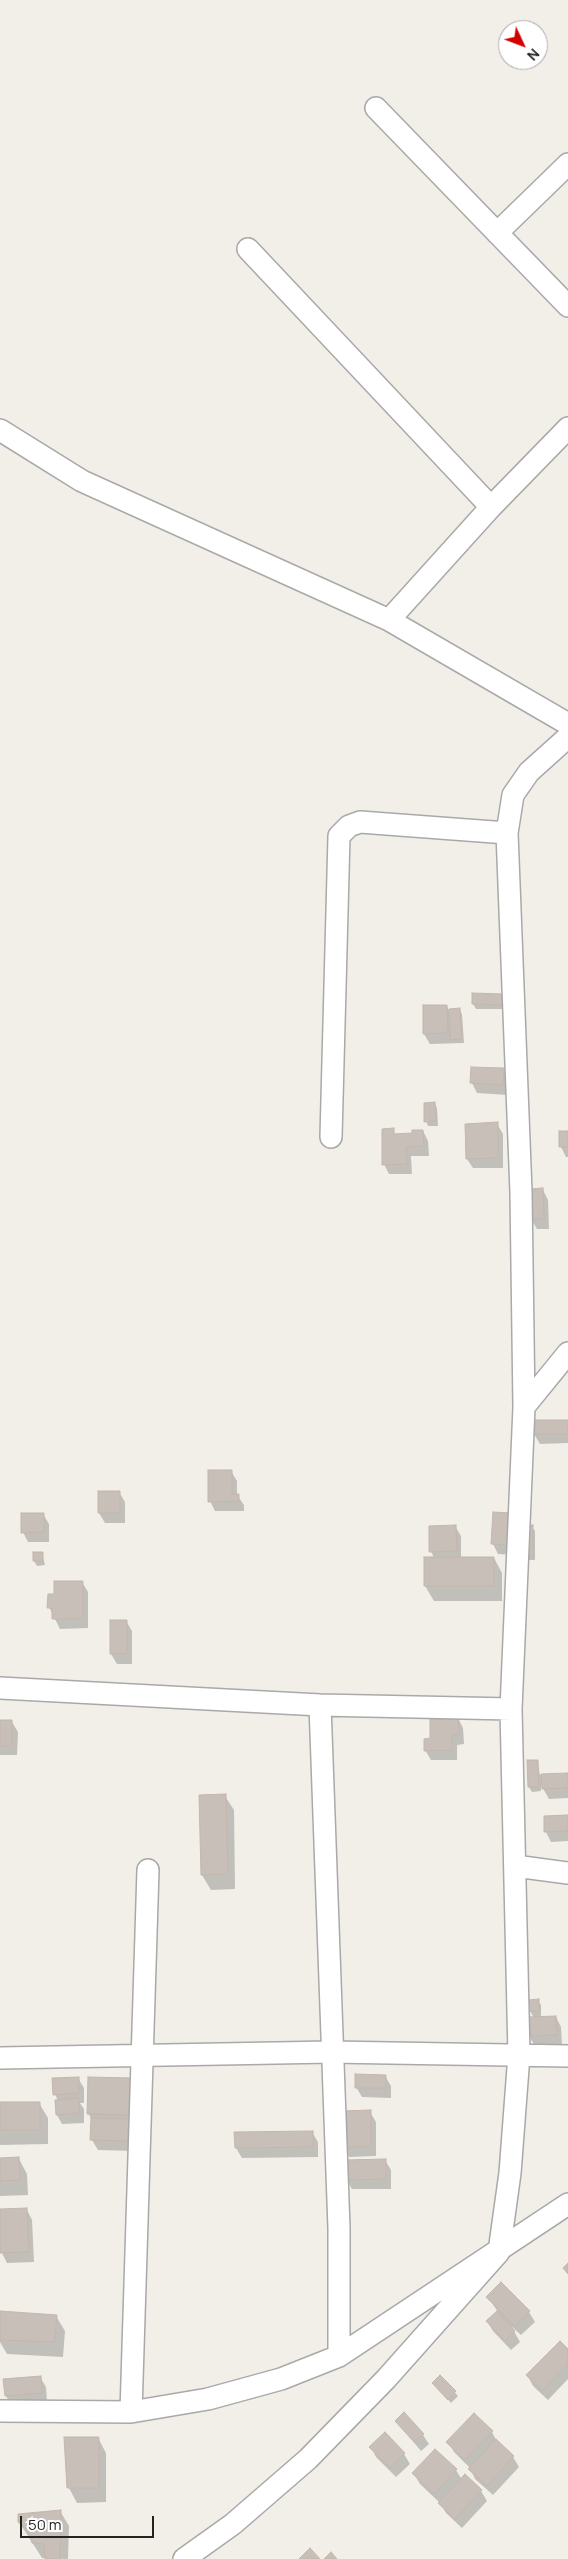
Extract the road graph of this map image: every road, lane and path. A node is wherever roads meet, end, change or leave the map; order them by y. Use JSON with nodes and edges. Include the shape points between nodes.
{"nodes":[{"id":1,"x":376,"y":108,"type":"dead end"},
{"id":2,"x":568,"y":164,"type":"edge"},
{"id":3,"x":497,"y":233,"type":"junction"},
{"id":4,"x":248,"y":249,"type":"dead end"},
{"id":5,"x":568,"y":306,"type":"edge"},
{"id":6,"x":567,"y":429,"type":"edge"},
{"id":7,"x":0,"y":430,"type":"edge"},
{"id":8,"x":491,"y":507,"type":"junction"},
{"id":9,"x":388,"y":620,"type":"junction"},
{"id":10,"x":568,"y":724,"type":"edge"},
{"id":11,"x":568,"y":737,"type":"edge"},
{"id":12,"x":507,"y":832,"type":"junction"},
{"id":13,"x":331,"y":1137,"type":"dead end"},
{"id":14,"x":568,"y":1353,"type":"edge"},
{"id":15,"x":524,"y":1407,"type":"junction"},
{"id":16,"x":0,"y":1688,"type":"edge"},
{"id":17,"x":320,"y":1705,"type":"junction"},
{"id":18,"x":511,"y":1710,"type":"junction"},
{"id":19,"x":515,"y":1866,"type":"junction"},
{"id":20,"x":148,"y":1870,"type":"dead end"},
{"id":21,"x":568,"y":1873,"type":"edge"},
{"id":22,"x":331,"y":2052,"type":"junction"},
{"id":23,"x":143,"y":2055,"type":"junction"},
{"id":24,"x":519,"y":2055,"type":"junction"},
{"id":25,"x":568,"y":2056,"type":"edge"},
{"id":26,"x":0,"y":2058,"type":"edge"},
{"id":27,"x":568,"y":2204,"type":"edge"},
{"id":28,"x":499,"y":2252,"type":"junction"},
{"id":29,"x":339,"y":2356,"type":"junction"},
{"id":30,"x":0,"y":2411,"type":"edge"},
{"id":31,"x":131,"y":2412,"type":"junction"},
{"id":32,"x":184,"y":2559,"type":"edge"}],
"edges":[{"from":1,"to":3,"type":"street"},
{"from":2,"to":3,"type":"street"},
{"from":3,"to":5,"type":"street"},
{"from":4,"to":8,"type":"street"},
{"from":6,"to":8,"type":"street"},
{"from":7,"to":9,"type":"street","via":[[82,481]]},
{"from":8,"to":9,"type":"street"},
{"from":9,"to":10,"type":"street"},
{"from":11,"to":12,"type":"street","via":[[529,772],[513,795]]},
{"from":12,"to":13,"type":"street","via":[[360,822],[338,836]]},
{"from":12,"to":15,"type":"street","via":[[521,1192]]},
{"from":14,"to":15,"type":"street"},
{"from":15,"to":18,"type":"street"},
{"from":16,"to":17,"type":"street"},
{"from":17,"to":18,"type":"street"},
{"from":17,"to":22,"type":"street"},
{"from":18,"to":19,"type":"street"},
{"from":19,"to":21,"type":"street"},
{"from":19,"to":24,"type":"street"},
{"from":20,"to":23,"type":"street"},
{"from":22,"to":23,"type":"street"},
{"from":22,"to":24,"type":"street"},
{"from":22,"to":29,"type":"street","via":[[339,2228]]},
{"from":23,"to":26,"type":"street"},
{"from":23,"to":31,"type":"street"},
{"from":24,"to":25,"type":"street"},
{"from":24,"to":28,"type":"street","via":[[510,2173]]},
{"from":27,"to":28,"type":"street"},
{"from":28,"to":29,"type":"street"},
{"from":28,"to":32,"type":"street","via":[[386,2379],[308,2459],[233,2524]]},
{"from":29,"to":31,"type":"street","via":[[282,2379],[208,2399]]},
{"from":30,"to":31,"type":"street"}]}
